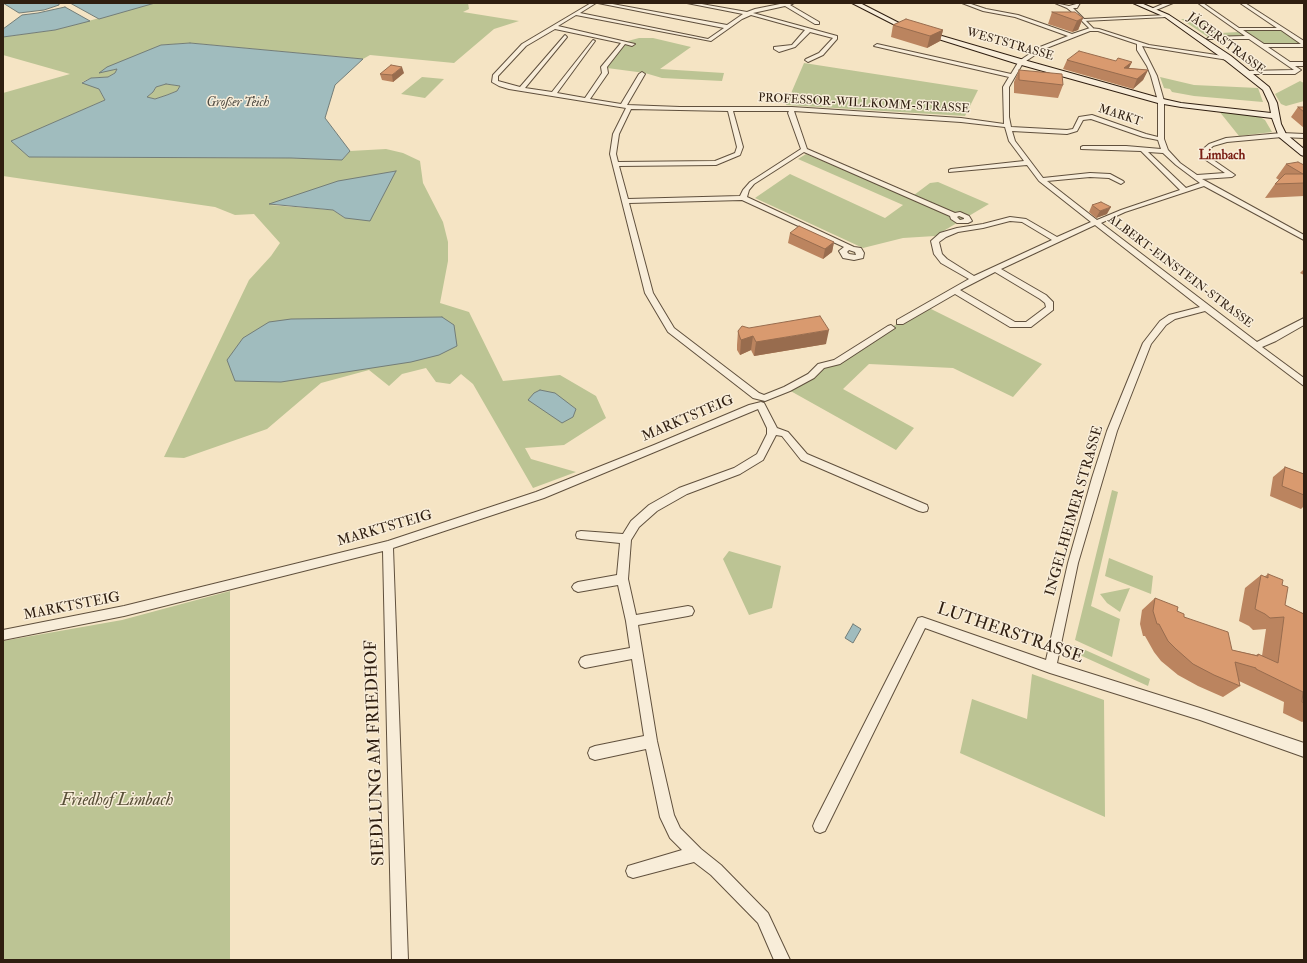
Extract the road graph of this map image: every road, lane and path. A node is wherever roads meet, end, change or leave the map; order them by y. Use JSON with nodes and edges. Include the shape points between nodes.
{"nodes":[{"id":1,"x":594,"y":3,"type":"edge"},
{"id":2,"x":600,"y":3,"type":"edge"},
{"id":3,"x":689,"y":3,"type":"edge"},
{"id":4,"x":723,"y":3,"type":"edge"},
{"id":5,"x":792,"y":3,"type":"edge"},
{"id":6,"x":855,"y":3,"type":"edge"},
{"id":7,"x":964,"y":3,"type":"edge"},
{"id":8,"x":1057,"y":3,"type":"edge"},
{"id":9,"x":1078,"y":3,"type":"edge"},
{"id":10,"x":1136,"y":3,"type":"edge"},
{"id":11,"x":1170,"y":3,"type":"edge"},
{"id":12,"x":1200,"y":3,"type":"edge"},
{"id":13,"x":1242,"y":3,"type":"edge"},
{"id":14,"x":786,"y":4,"type":"junction"},
{"id":15,"x":1069,"y":7,"type":"junction"},
{"id":16,"x":1154,"y":9,"type":"junction"},
{"id":17,"x":750,"y":13,"type":"junction"},
{"id":18,"x":576,"y":14,"type":"junction"},
{"id":19,"x":1167,"y":16,"type":"junction"},
{"id":20,"x":1083,"y":20,"type":"junction"},
{"id":21,"x":817,"y":23,"type":"dead end"},
{"id":22,"x":554,"y":27,"type":"junction"},
{"id":23,"x":728,"y":27,"type":"junction"},
{"id":24,"x":1092,"y":29,"type":"junction"},
{"id":25,"x":1239,"y":29,"type":"junction"},
{"id":26,"x":1282,"y":29,"type":"junction"},
{"id":27,"x":809,"y":30,"type":"junction"},
{"id":28,"x":565,"y":36,"type":"dead end"},
{"id":29,"x":1072,"y":36,"type":"junction"},
{"id":30,"x":1209,"y":38,"type":"dead end"},
{"id":31,"x":1251,"y":38,"type":"junction"},
{"id":32,"x":593,"y":41,"type":"dead end"},
{"id":33,"x":624,"y":42,"type":"junction"},
{"id":34,"x":632,"y":44,"type":"dead end"},
{"id":35,"x":1139,"y":44,"type":"junction"},
{"id":36,"x":1304,"y":44,"type":"edge"},
{"id":37,"x":877,"y":46,"type":"dead end"},
{"id":38,"x":1262,"y":46,"type":"junction"},
{"id":39,"x":786,"y":47,"type":"dead end"},
{"id":40,"x":1228,"y":58,"type":"junction"},
{"id":41,"x":808,"y":60,"type":"dead end"},
{"id":42,"x":1021,"y":62,"type":"junction"},
{"id":43,"x":1290,"y":64,"type":"junction"},
{"id":44,"x":1304,"y":64,"type":"edge"},
{"id":45,"x":1246,"y":73,"type":"junction"},
{"id":46,"x":642,"y":74,"type":"dead end"},
{"id":47,"x":1012,"y":76,"type":"junction"},
{"id":48,"x":521,"y":89,"type":"junction"},
{"id":49,"x":553,"y":95,"type":"junction"},
{"id":50,"x":586,"y":101,"type":"junction"},
{"id":51,"x":1161,"y":101,"type":"junction"},
{"id":52,"x":626,"y":107,"type":"junction"},
{"id":53,"x":730,"y":109,"type":"junction"},
{"id":54,"x":792,"y":109,"type":"junction"},
{"id":55,"x":1275,"y":116,"type":"junction"},
{"id":56,"x":1007,"y":128,"type":"junction"},
{"id":57,"x":1282,"y":136,"type":"junction"},
{"id":58,"x":1304,"y":136,"type":"edge"},
{"id":59,"x":1161,"y":139,"type":"junction"},
{"id":60,"x":1082,"y":148,"type":"dead end"},
{"id":61,"x":804,"y":150,"type":"junction"},
{"id":62,"x":1143,"y":150,"type":"junction"},
{"id":63,"x":1165,"y":151,"type":"junction"},
{"id":64,"x":1304,"y":153,"type":"edge"},
{"id":65,"x":1027,"y":163,"type":"junction"},
{"id":66,"x":615,"y":164,"type":"junction"},
{"id":67,"x":951,"y":171,"type":"dead end"},
{"id":68,"x":1195,"y":177,"type":"junction"},
{"id":69,"x":1041,"y":180,"type":"junction"},
{"id":70,"x":1120,"y":182,"type":"dead end"},
{"id":71,"x":1205,"y":184,"type":"junction"},
{"id":72,"x":1184,"y":190,"type":"junction"},
{"id":73,"x":743,"y":198,"type":"junction"},
{"id":74,"x":624,"y":200,"type":"junction"},
{"id":75,"x":954,"y":215,"type":"dead end"},
{"id":76,"x":1095,"y":223,"type":"junction"},
{"id":77,"x":1304,"y":238,"type":"edge"},
{"id":78,"x":1057,"y":240,"type":"junction"},
{"id":79,"x":851,"y":248,"type":"dead end"},
{"id":80,"x":995,"y":269,"type":"junction"},
{"id":81,"x":974,"y":279,"type":"junction"},
{"id":82,"x":956,"y":290,"type":"junction"},
{"id":83,"x":1206,"y":308,"type":"junction"},
{"id":84,"x":1304,"y":321,"type":"edge"},
{"id":85,"x":900,"y":322,"type":"dead end"},
{"id":86,"x":890,"y":328,"type":"dead end"},
{"id":87,"x":1256,"y":346,"type":"junction"},
{"id":88,"x":1304,"y":383,"type":"edge"},
{"id":89,"x":763,"y":402,"type":"junction"},
{"id":90,"x":772,"y":430,"type":"junction"},
{"id":91,"x":923,"y":508,"type":"dead end"},
{"id":92,"x":581,"y":535,"type":"dead end"},
{"id":93,"x":626,"y":539,"type":"junction"},
{"id":94,"x":388,"y":545,"type":"junction"},
{"id":95,"x":622,"y":579,"type":"junction"},
{"id":96,"x":578,"y":587,"type":"dead end"},
{"id":97,"x":688,"y":610,"type":"dead end"},
{"id":98,"x":632,"y":621,"type":"junction"},
{"id":99,"x":3,"y":635,"type":"edge"},
{"id":100,"x":637,"y":652,"type":"junction"},
{"id":101,"x":585,"y":662,"type":"dead end"},
{"id":102,"x":1050,"y":667,"type":"junction"},
{"id":103,"x":651,"y":741,"type":"junction"},
{"id":104,"x":1304,"y":750,"type":"edge"},
{"id":105,"x":595,"y":753,"type":"dead end"},
{"id":106,"x":820,"y":826,"type":"dead end"},
{"id":107,"x":696,"y":854,"type":"junction"},
{"id":108,"x":633,"y":871,"type":"dead end"},
{"id":109,"x":400,"y":960,"type":"edge"},
{"id":110,"x":782,"y":960,"type":"edge"}],
"edges":[{"from":1,"to":18,"type":"street"},
{"from":2,"to":23,"type":"street"},
{"from":3,"to":17,"type":"street"},
{"from":4,"to":17,"type":"street"},
{"from":5,"to":14,"type":"street"},
{"from":6,"to":42,"type":"main road","name":"WESTSTRASSE","via":[[891,22]]},
{"from":7,"to":29,"type":"street","via":[[1016,16]]},
{"from":8,"to":15,"type":"street"},
{"from":9,"to":15,"type":"street","via":[[1075,7]]},
{"from":10,"to":16,"type":"main road","name":"JÄGERSTRASSE"},
{"from":11,"to":16,"type":"street"},
{"from":12,"to":25,"type":"street"},
{"from":13,"to":26,"type":"street"},
{"from":14,"to":17,"type":"street"},
{"from":14,"to":21,"type":"street"},
{"from":15,"to":20,"type":"street"},
{"from":16,"to":19,"type":"main road","name":"JÄGERSTRASSE"},
{"from":17,"to":23,"type":"street"},
{"from":17,"to":27,"type":"street"},
{"from":18,"to":22,"type":"street"},
{"from":18,"to":23,"type":"street","via":[[704,40],[711,40]]},
{"from":19,"to":20,"type":"street"},
{"from":19,"to":40,"type":"main road","name":"JÄGERSTRASSE"},
{"from":20,"to":24,"type":"street"},
{"from":22,"to":33,"type":"street"},
{"from":22,"to":48,"type":"street","name":"PROFESSOR-WILLKOMM-STRASSE","via":[[524,45],[509,59],[494,80],[501,86]]},
{"from":24,"to":29,"type":"street","name":"ALBERT-EINSTEIN-STRASSE"},
{"from":24,"to":35,"type":"street"},
{"from":25,"to":26,"type":"street"},
{"from":25,"to":31,"type":"street"},
{"from":26,"to":36,"type":"street"},
{"from":27,"to":39,"type":"street","via":[[796,43]]},
{"from":27,"to":41,"type":"street","via":[[835,39],[821,54]]},
{"from":28,"to":48,"type":"street"},
{"from":29,"to":42,"type":"street","name":"ALBERT-EINSTEIN-STRASSE","via":[[1042,48]]},
{"from":30,"to":31,"type":"street"},
{"from":31,"to":38,"type":"street"},
{"from":32,"to":49,"type":"street"},
{"from":33,"to":34,"type":"street"},
{"from":33,"to":50,"type":"street","via":[[604,67],[605,73]]},
{"from":35,"to":40,"type":"street"},
{"from":35,"to":51,"type":"street","via":[[1154,76]]},
{"from":36,"to":38,"type":"street"},
{"from":37,"to":47,"type":"street"},
{"from":38,"to":43,"type":"street"},
{"from":40,"to":45,"type":"main road","name":"JÄGERSTRASSE"},
{"from":42,"to":47,"type":"street","name":"ALBERT-EINSTEIN-STRASSE"},
{"from":42,"to":51,"type":"main road","name":"WESTSTRASSE"},
{"from":43,"to":44,"type":"street"},
{"from":43,"to":45,"type":"street","via":[[1298,72]]},
{"from":45,"to":55,"type":"main road","name":"JÄGERSTRASSE","via":[[1266,89],[1273,103]]},
{"from":46,"to":52,"type":"street"},
{"from":47,"to":56,"type":"street","name":"ALBERT-EINSTEIN-STRASSE","via":[[1006,87]]},
{"from":48,"to":49,"type":"street","name":"PROFESSOR-WILLKOMM-STRASSE"},
{"from":49,"to":50,"type":"street","name":"PROFESSOR-WILLKOMM-STRASSE"},
{"from":50,"to":52,"type":"street","name":"PROFESSOR-WILLKOMM-STRASSE"},
{"from":51,"to":55,"type":"main road","name":"WESTSTRASSE"},
{"from":51,"to":59,"type":"street"},
{"from":52,"to":53,"type":"street","name":"PROFESSOR-WILLKOMM-STRASSE"},
{"from":52,"to":66,"type":"street","via":[[616,134],[613,154]]},
{"from":53,"to":54,"type":"street","name":"PROFESSOR-WILLKOMM-STRASSE"},
{"from":53,"to":66,"type":"street","via":[[740,147],[738,154],[733,157],[716,162]]},
{"from":54,"to":56,"type":"street","name":"PROFESSOR-WILLKOMM-STRASSE","via":[[962,120]]},
{"from":54,"to":61,"type":"street"},
{"from":55,"to":57,"type":"main road","name":"JÄGERSTRASSE"},
{"from":56,"to":59,"type":"street","name":"MARKT","via":[[1067,132],[1075,130],[1081,118],[1092,117],[1145,136]]},
{"from":56,"to":65,"type":"street","name":"ALBERT-EINSTEIN-STRASSE","via":[[1012,141]]},
{"from":57,"to":58,"type":"street"},
{"from":57,"to":64,"type":"main road"},
{"from":57,"to":68,"type":"street","via":[[1226,140],[1212,145],[1205,150],[1206,158],[1232,175]]},
{"from":59,"to":63,"type":"street"},
{"from":60,"to":62,"type":"street","name":"MARKT"},
{"from":61,"to":73,"type":"street","via":[[752,184]]},
{"from":61,"to":75,"type":"street"},
{"from":62,"to":63,"type":"street","name":"MARKT"},
{"from":62,"to":72,"type":"street","name":"MARKT"},
{"from":63,"to":68,"type":"street"},
{"from":65,"to":67,"type":"street"},
{"from":65,"to":69,"type":"street","name":"ALBERT-EINSTEIN-STRASSE"},
{"from":66,"to":74,"type":"street"},
{"from":68,"to":71,"type":"street"},
{"from":69,"to":70,"type":"street","via":[[1090,175],[1110,176]]},
{"from":69,"to":76,"type":"street","name":"ALBERT-EINSTEIN-STRASSE"},
{"from":71,"to":72,"type":"street"},
{"from":71,"to":77,"type":"street"},
{"from":72,"to":76,"type":"street"},
{"from":73,"to":74,"type":"street"},
{"from":73,"to":79,"type":"street"},
{"from":74,"to":89,"type":"street","via":[[649,293],[671,330]]},
{"from":76,"to":78,"type":"street"},
{"from":76,"to":83,"type":"street","name":"ALBERT-EINSTEIN-STRASSE"},
{"from":78,"to":80,"type":"street"},
{"from":78,"to":81,"type":"street","via":[[1024,220],[1010,218],[957,230],[934,241],[938,254],[944,261]]},
{"from":80,"to":81,"type":"street"},
{"from":80,"to":82,"type":"street","via":[[1043,297],[1049,302],[1050,308],[1028,325],[1013,325]]},
{"from":81,"to":82,"type":"street"},
{"from":82,"to":85,"type":"street"},
{"from":83,"to":87,"type":"street","name":"ALBERT-EINSTEIN-STRASSE"},
{"from":83,"to":102,"type":"street","name":"INGELHEIMER STRASSE","via":[[1172,317],[1163,323],[1147,343],[1112,431],[1097,478],[1073,563]]},
{"from":84,"to":87,"type":"street"},
{"from":86,"to":89,"type":"street","name":"MARKTSTEIG","via":[[837,362],[821,366],[811,376]]},
{"from":87,"to":88,"type":"street","name":"ALBERT-EINSTEIN-STRASSE"},
{"from":89,"to":90,"type":"street"},
{"from":89,"to":94,"type":"street","name":"MARKTSTEIG","via":[[540,495]]},
{"from":90,"to":91,"type":"street","via":[[785,434],[804,457]]},
{"from":90,"to":93,"type":"street","via":[[768,444],[760,457],[653,508],[635,524]]},
{"from":92,"to":93,"type":"street"},
{"from":93,"to":95,"type":"street"},
{"from":94,"to":99,"type":"street","name":"MARKTSTEIG","via":[[124,611]]},
{"from":94,"to":109,"type":"street","name":"SIEDLUNG AM FRIEDHOF"},
{"from":95,"to":96,"type":"street"},
{"from":95,"to":98,"type":"street"},
{"from":97,"to":98,"type":"street"},
{"from":98,"to":100,"type":"street"},
{"from":100,"to":101,"type":"street"},
{"from":100,"to":103,"type":"street"},
{"from":102,"to":104,"type":"street","name":"LUTHERSTRASSE"},
{"from":102,"to":106,"type":"street","name":"LUTHERSTRASSE","via":[[922,622]]},
{"from":103,"to":105,"type":"street"},
{"from":103,"to":107,"type":"street","via":[[667,817],[675,833]]},
{"from":107,"to":108,"type":"street"},
{"from":107,"to":110,"type":"street","via":[[721,875],[763,918]]}]}
